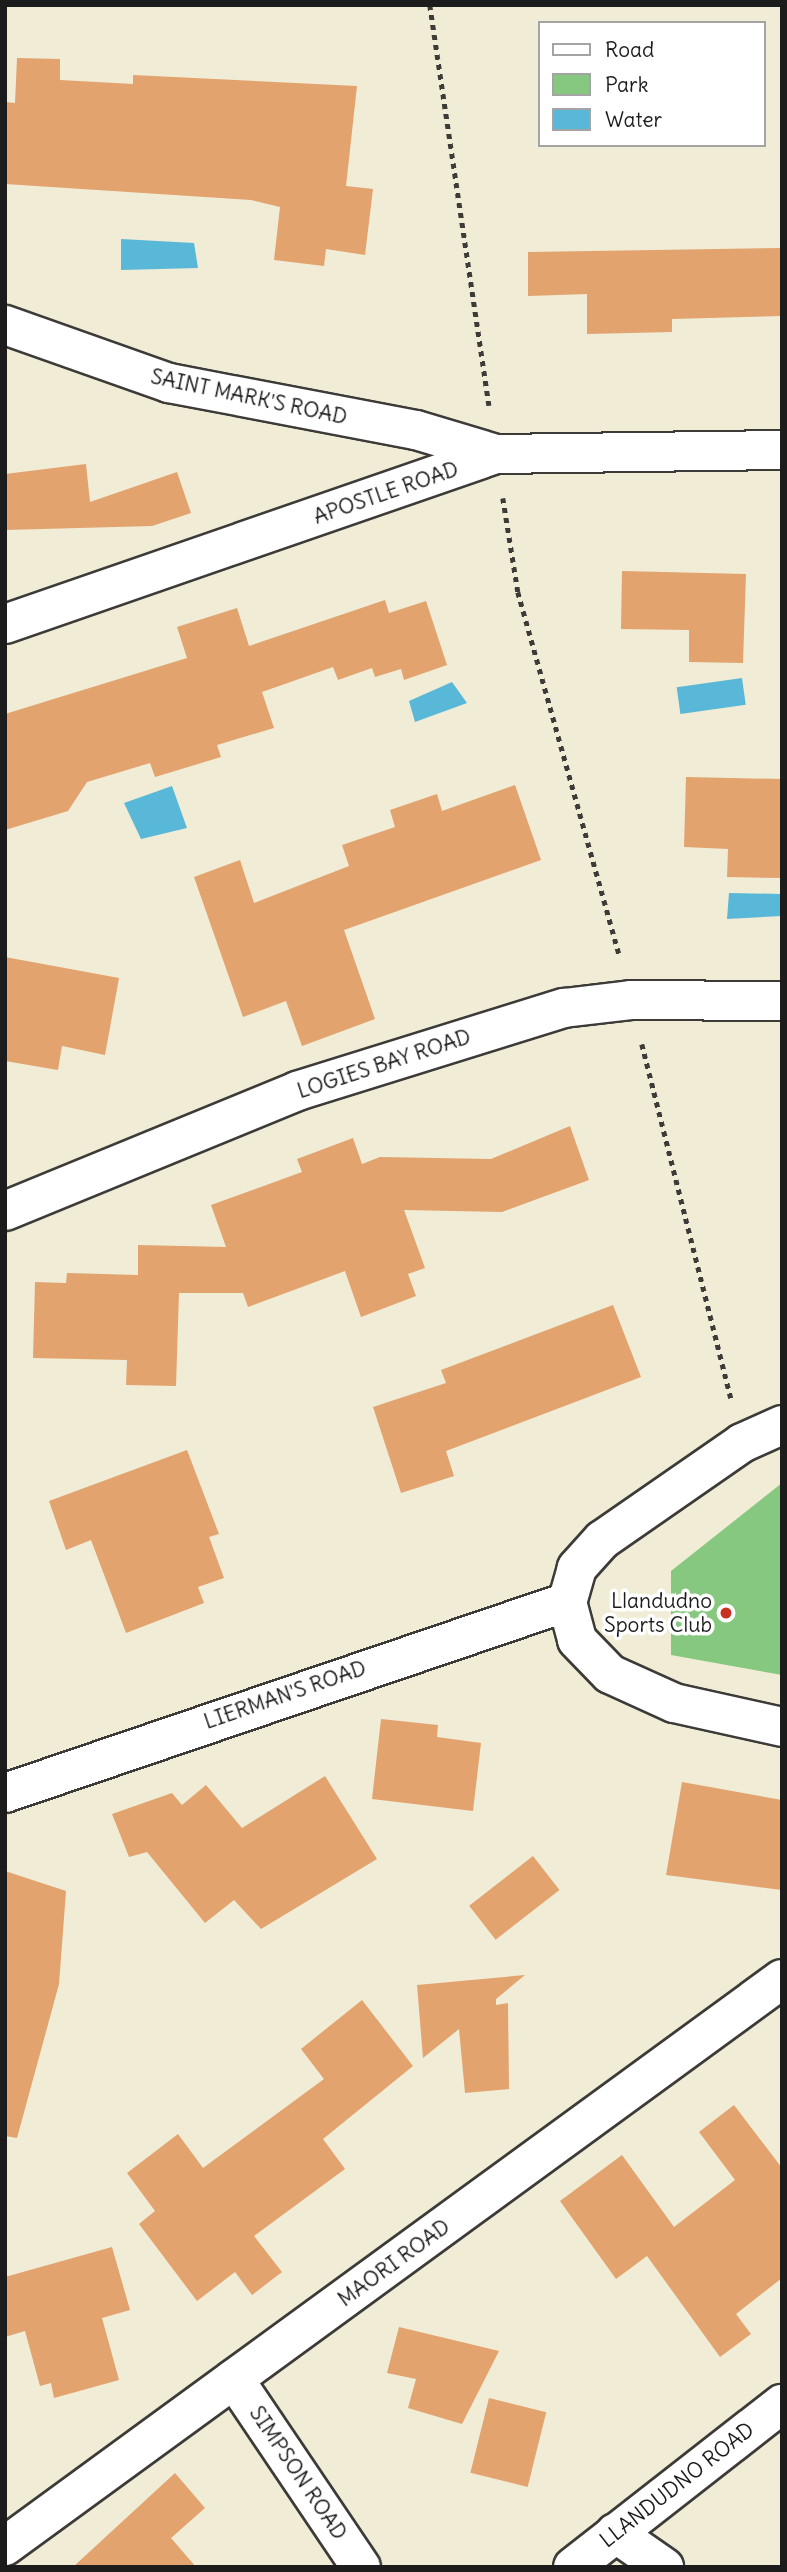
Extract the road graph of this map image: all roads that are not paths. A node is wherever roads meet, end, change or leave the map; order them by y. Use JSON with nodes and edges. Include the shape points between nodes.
{"nodes":[{"id":1,"x":5,"y":325,"type":"edge"},
{"id":2,"x":782,"y":450,"type":"edge"},
{"id":3,"x":496,"y":454,"type":"junction"},
{"id":4,"x":5,"y":624,"type":"edge"},
{"id":5,"x":782,"y":1001,"type":"edge"},
{"id":6,"x":5,"y":1212,"type":"edge"},
{"id":7,"x":782,"y":1425,"type":"edge"},
{"id":8,"x":567,"y":1602,"type":"junction"},
{"id":9,"x":782,"y":1727,"type":"edge"},
{"id":10,"x":5,"y":1793,"type":"edge"},
{"id":11,"x":782,"y":1979,"type":"edge"},
{"id":12,"x":234,"y":2379,"type":"junction"},
{"id":13,"x":782,"y":2404,"type":"edge"},
{"id":14,"x":615,"y":2533,"type":"junction"},
{"id":15,"x":5,"y":2546,"type":"edge"},
{"id":16,"x":361,"y":2567,"type":"edge"},
{"id":17,"x":573,"y":2567,"type":"edge"},
{"id":18,"x":664,"y":2567,"type":"edge"}],
"edges":[{"from":1,"to":3,"type":"street","name":"SAINT MARK'S ROAD","via":[[169,383],[416,430]]},
{"from":2,"to":3,"type":"street","name":"APOSTLE ROAD"},
{"from":3,"to":4,"type":"street","name":"APOSTLE ROAD"},
{"from":5,"to":6,"type":"street","name":"LOGIES BAY ROAD","via":[[631,1000],[564,1008],[297,1091]]},
{"from":7,"to":8,"type":"street","via":[[742,1443],[601,1540],[577,1568]]},
{"from":8,"to":9,"type":"street","via":[[577,1640],[610,1675],[674,1703]]},
{"from":8,"to":10,"type":"street","name":"LIERMAN'S ROAD"},
{"from":11,"to":12,"type":"street","name":"MAORI ROAD"},
{"from":12,"to":15,"type":"street","name":"MAORI ROAD"},
{"from":12,"to":16,"type":"street","name":"SIMPSON ROAD"},
{"from":13,"to":14,"type":"street","name":"LLANDUDNO ROAD"},
{"from":14,"to":17,"type":"street","name":"LLANDUDNO ROAD"},
{"from":14,"to":18,"type":"street"}]}
